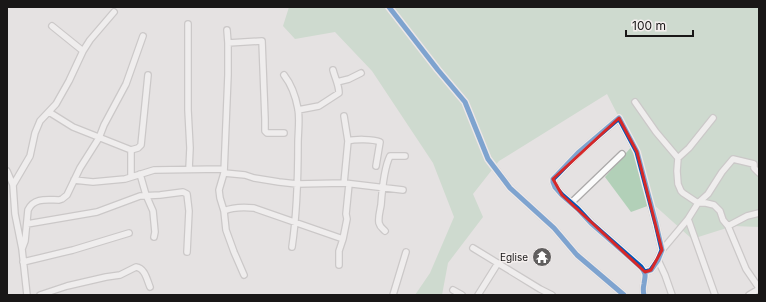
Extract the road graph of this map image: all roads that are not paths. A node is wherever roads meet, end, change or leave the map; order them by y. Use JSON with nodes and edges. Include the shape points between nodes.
{"nodes":[{"id":1,"x":392,"y":8,"type":"edge"},
{"id":2,"x":114,"y":12,"type":"dead end"},
{"id":3,"x":188,"y":24,"type":"dead end"},
{"id":4,"x":52,"y":26,"type":"dead end"},
{"id":5,"x":227,"y":30,"type":"dead end"},
{"id":6,"x":143,"y":36,"type":"dead end"},
{"id":7,"x":228,"y":42,"type":"junction"},
{"id":8,"x":83,"y":50,"type":"junction"},
{"id":9,"x":332,"y":70,"type":"dead end"},
{"id":10,"x":361,"y":72,"type":"dead end"},
{"id":11,"x":148,"y":75,"type":"dead end"},
{"id":12,"x":284,"y":75,"type":"dead end"},
{"id":13,"x":337,"y":82,"type":"junction"},
{"id":14,"x":635,"y":102,"type":"dead end"},
{"id":15,"x":298,"y":110,"type":"junction"},
{"id":16,"x":49,"y":112,"type":"junction"},
{"id":17,"x":344,"y":116,"type":"dead end"},
{"id":18,"x":713,"y":118,"type":"dead end"},
{"id":19,"x":284,"y":133,"type":"dead end"},
{"id":20,"x":99,"y":138,"type":"junction"},
{"id":21,"x":348,"y":141,"type":"junction"},
{"id":22,"x":131,"y":150,"type":"junction"},
{"id":23,"x":622,"y":154,"type":"dead end"},
{"id":24,"x":405,"y":156,"type":"dead end"},
{"id":25,"x":678,"y":158,"type":"junction"},
{"id":26,"x":376,"y":166,"type":"dead end"},
{"id":27,"x":189,"y":169,"type":"junction"},
{"id":28,"x":224,"y":171,"type":"junction"},
{"id":29,"x":7,"y":172,"type":"edge"},
{"id":30,"x":759,"y":173,"type":"edge"},
{"id":31,"x":140,"y":174,"type":"junction"},
{"id":32,"x":132,"y":177,"type":"junction"},
{"id":33,"x":74,"y":180,"type":"junction"},
{"id":34,"x":297,"y":184,"type":"junction"},
{"id":35,"x":347,"y":184,"type":"junction"},
{"id":36,"x":13,"y":185,"type":"junction"},
{"id":37,"x":382,"y":188,"type":"junction"},
{"id":38,"x":403,"y":190,"type":"dead end"},
{"id":39,"x":146,"y":195,"type":"junction"},
{"id":40,"x":14,"y":201,"type":"junction"},
{"id":41,"x":571,"y":203,"type":"junction"},
{"id":42,"x":698,"y":203,"type":"junction"},
{"id":43,"x":7,"y":205,"type":"edge"},
{"id":44,"x":224,"y":211,"type":"junction"},
{"id":45,"x":759,"y":213,"type":"edge"},
{"id":46,"x":688,"y":219,"type":"junction"},
{"id":47,"x":295,"y":222,"type":"junction"},
{"id":48,"x":27,"y":224,"type":"junction"},
{"id":49,"x":728,"y":226,"type":"junction"},
{"id":50,"x":385,"y":231,"type":"dead end"},
{"id":51,"x":129,"y":233,"type":"dead end"},
{"id":52,"x":154,"y":237,"type":"dead end"},
{"id":53,"x":343,"y":239,"type":"junction"},
{"id":54,"x":292,"y":247,"type":"dead end"},
{"id":55,"x":473,"y":248,"type":"dead end"},
{"id":56,"x":22,"y":249,"type":"junction"},
{"id":57,"x":662,"y":250,"type":"junction"},
{"id":58,"x":187,"y":252,"type":"dead end"},
{"id":59,"x":406,"y":252,"type":"dead end"},
{"id":60,"x":658,"y":260,"type":"junction"},
{"id":61,"x":23,"y":262,"type":"junction"},
{"id":62,"x":498,"y":263,"type":"junction"},
{"id":63,"x":339,"y":265,"type":"dead end"},
{"id":64,"x":645,"y":272,"type":"junction"},
{"id":65,"x":244,"y":275,"type":"dead end"},
{"id":66,"x":150,"y":287,"type":"dead end"},
{"id":67,"x":759,"y":288,"type":"edge"},
{"id":68,"x":453,"y":290,"type":"dead end"},
{"id":69,"x":27,"y":295,"type":"edge"},
{"id":70,"x":40,"y":295,"type":"edge"},
{"id":71,"x":393,"y":295,"type":"edge"},
{"id":72,"x":462,"y":295,"type":"edge"},
{"id":73,"x":478,"y":295,"type":"edge"},
{"id":74,"x":552,"y":295,"type":"edge"},
{"id":75,"x":624,"y":295,"type":"edge"},
{"id":76,"x":644,"y":295,"type":"edge"},
{"id":77,"x":672,"y":295,"type":"edge"},
{"id":78,"x":715,"y":295,"type":"edge"},
{"id":79,"x":749,"y":295,"type":"edge"}],
"edges":[{"from":1,"to":75,"type":"street","via":[[465,102],[488,159],[510,188],[554,228],[578,255]]},
{"from":2,"to":8,"type":"street"},
{"from":3,"to":27,"type":"street"},
{"from":4,"to":8,"type":"street"},
{"from":5,"to":7,"type":"street"},
{"from":6,"to":20,"type":"street","via":[[126,84]]},
{"from":7,"to":19,"type":"street","via":[[262,41],[265,131]]},
{"from":7,"to":28,"type":"street"},
{"from":8,"to":16,"type":"street","via":[[69,81]]},
{"from":9,"to":13,"type":"street"},
{"from":10,"to":13,"type":"street"},
{"from":11,"to":22,"type":"street","via":[[141,145]]},
{"from":12,"to":15,"type":"street","via":[[292,88]]},
{"from":13,"to":15,"type":"street","via":[[339,93],[319,106]]},
{"from":14,"to":25,"type":"street"},
{"from":15,"to":34,"type":"street"},
{"from":16,"to":20,"type":"street","via":[[73,127]]},
{"from":16,"to":36,"type":"street","via":[[40,122],[30,156]]},
{"from":17,"to":21,"type":"street"},
{"from":18,"to":25,"type":"street"},
{"from":20,"to":22,"type":"street"},
{"from":20,"to":33,"type":"street"},
{"from":21,"to":26,"type":"street","via":[[380,142]]},
{"from":21,"to":35,"type":"street"},
{"from":22,"to":32,"type":"street"},
{"from":23,"to":41,"type":"street"},
{"from":24,"to":37,"type":"street","via":[[390,156]]},
{"from":25,"to":42,"type":"street","via":[[678,184],[681,191]]},
{"from":27,"to":28,"type":"street"},
{"from":27,"to":31,"type":"street","via":[[154,170]]},
{"from":28,"to":34,"type":"street"},
{"from":28,"to":44,"type":"street","via":[[219,190]]},
{"from":29,"to":36,"type":"street"},
{"from":30,"to":42,"type":"street","via":[[754,164],[733,159],[708,194]]},
{"from":31,"to":32,"type":"street"},
{"from":31,"to":39,"type":"street"},
{"from":32,"to":33,"type":"street","via":[[93,182]]},
{"from":33,"to":48,"type":"street","via":[[67,195],[62,199],[41,200],[32,204],[28,210]]},
{"from":34,"to":35,"type":"street"},
{"from":34,"to":47,"type":"street"},
{"from":35,"to":37,"type":"street"},
{"from":35,"to":53,"type":"street","via":[[347,219]]},
{"from":36,"to":40,"type":"street"},
{"from":37,"to":38,"type":"street"},
{"from":37,"to":50,"type":"street","via":[[379,211],[381,228]]},
{"from":39,"to":48,"type":"street","via":[[97,212]]},
{"from":39,"to":52,"type":"street","via":[[153,211]]},
{"from":39,"to":58,"type":"street","via":[[183,192],[187,194]]},
{"from":40,"to":43,"type":"street"},
{"from":40,"to":56,"type":"street"},
{"from":41,"to":57,"type":"street","via":[[555,187],[553,179],[619,118],[637,152]]},
{"from":41,"to":64,"type":"street"},
{"from":42,"to":46,"type":"street"},
{"from":42,"to":49,"type":"street","via":[[714,205]]},
{"from":44,"to":47,"type":"street","via":[[254,208]]},
{"from":44,"to":65,"type":"street","via":[[226,230]]},
{"from":45,"to":49,"type":"street","via":[[746,216]]},
{"from":46,"to":57,"type":"street"},
{"from":46,"to":78,"type":"street"},
{"from":47,"to":53,"type":"street"},
{"from":47,"to":54,"type":"street"},
{"from":48,"to":56,"type":"street"},
{"from":49,"to":67,"type":"street","via":[[746,268]]},
{"from":51,"to":61,"type":"street"},
{"from":53,"to":63,"type":"street","via":[[339,251]]},
{"from":55,"to":62,"type":"street"},
{"from":56,"to":61,"type":"street"},
{"from":57,"to":60,"type":"street"},
{"from":59,"to":71,"type":"street"},
{"from":60,"to":64,"type":"street","via":[[651,270]]},
{"from":60,"to":77,"type":"street"},
{"from":61,"to":69,"type":"street"},
{"from":62,"to":73,"type":"street"},
{"from":62,"to":74,"type":"street"},
{"from":64,"to":76,"type":"street"},
{"from":66,"to":70,"type":"street","via":[[141,268],[136,267],[120,275],[67,286]]},
{"from":67,"to":79,"type":"street"},
{"from":68,"to":72,"type":"street"}]}
